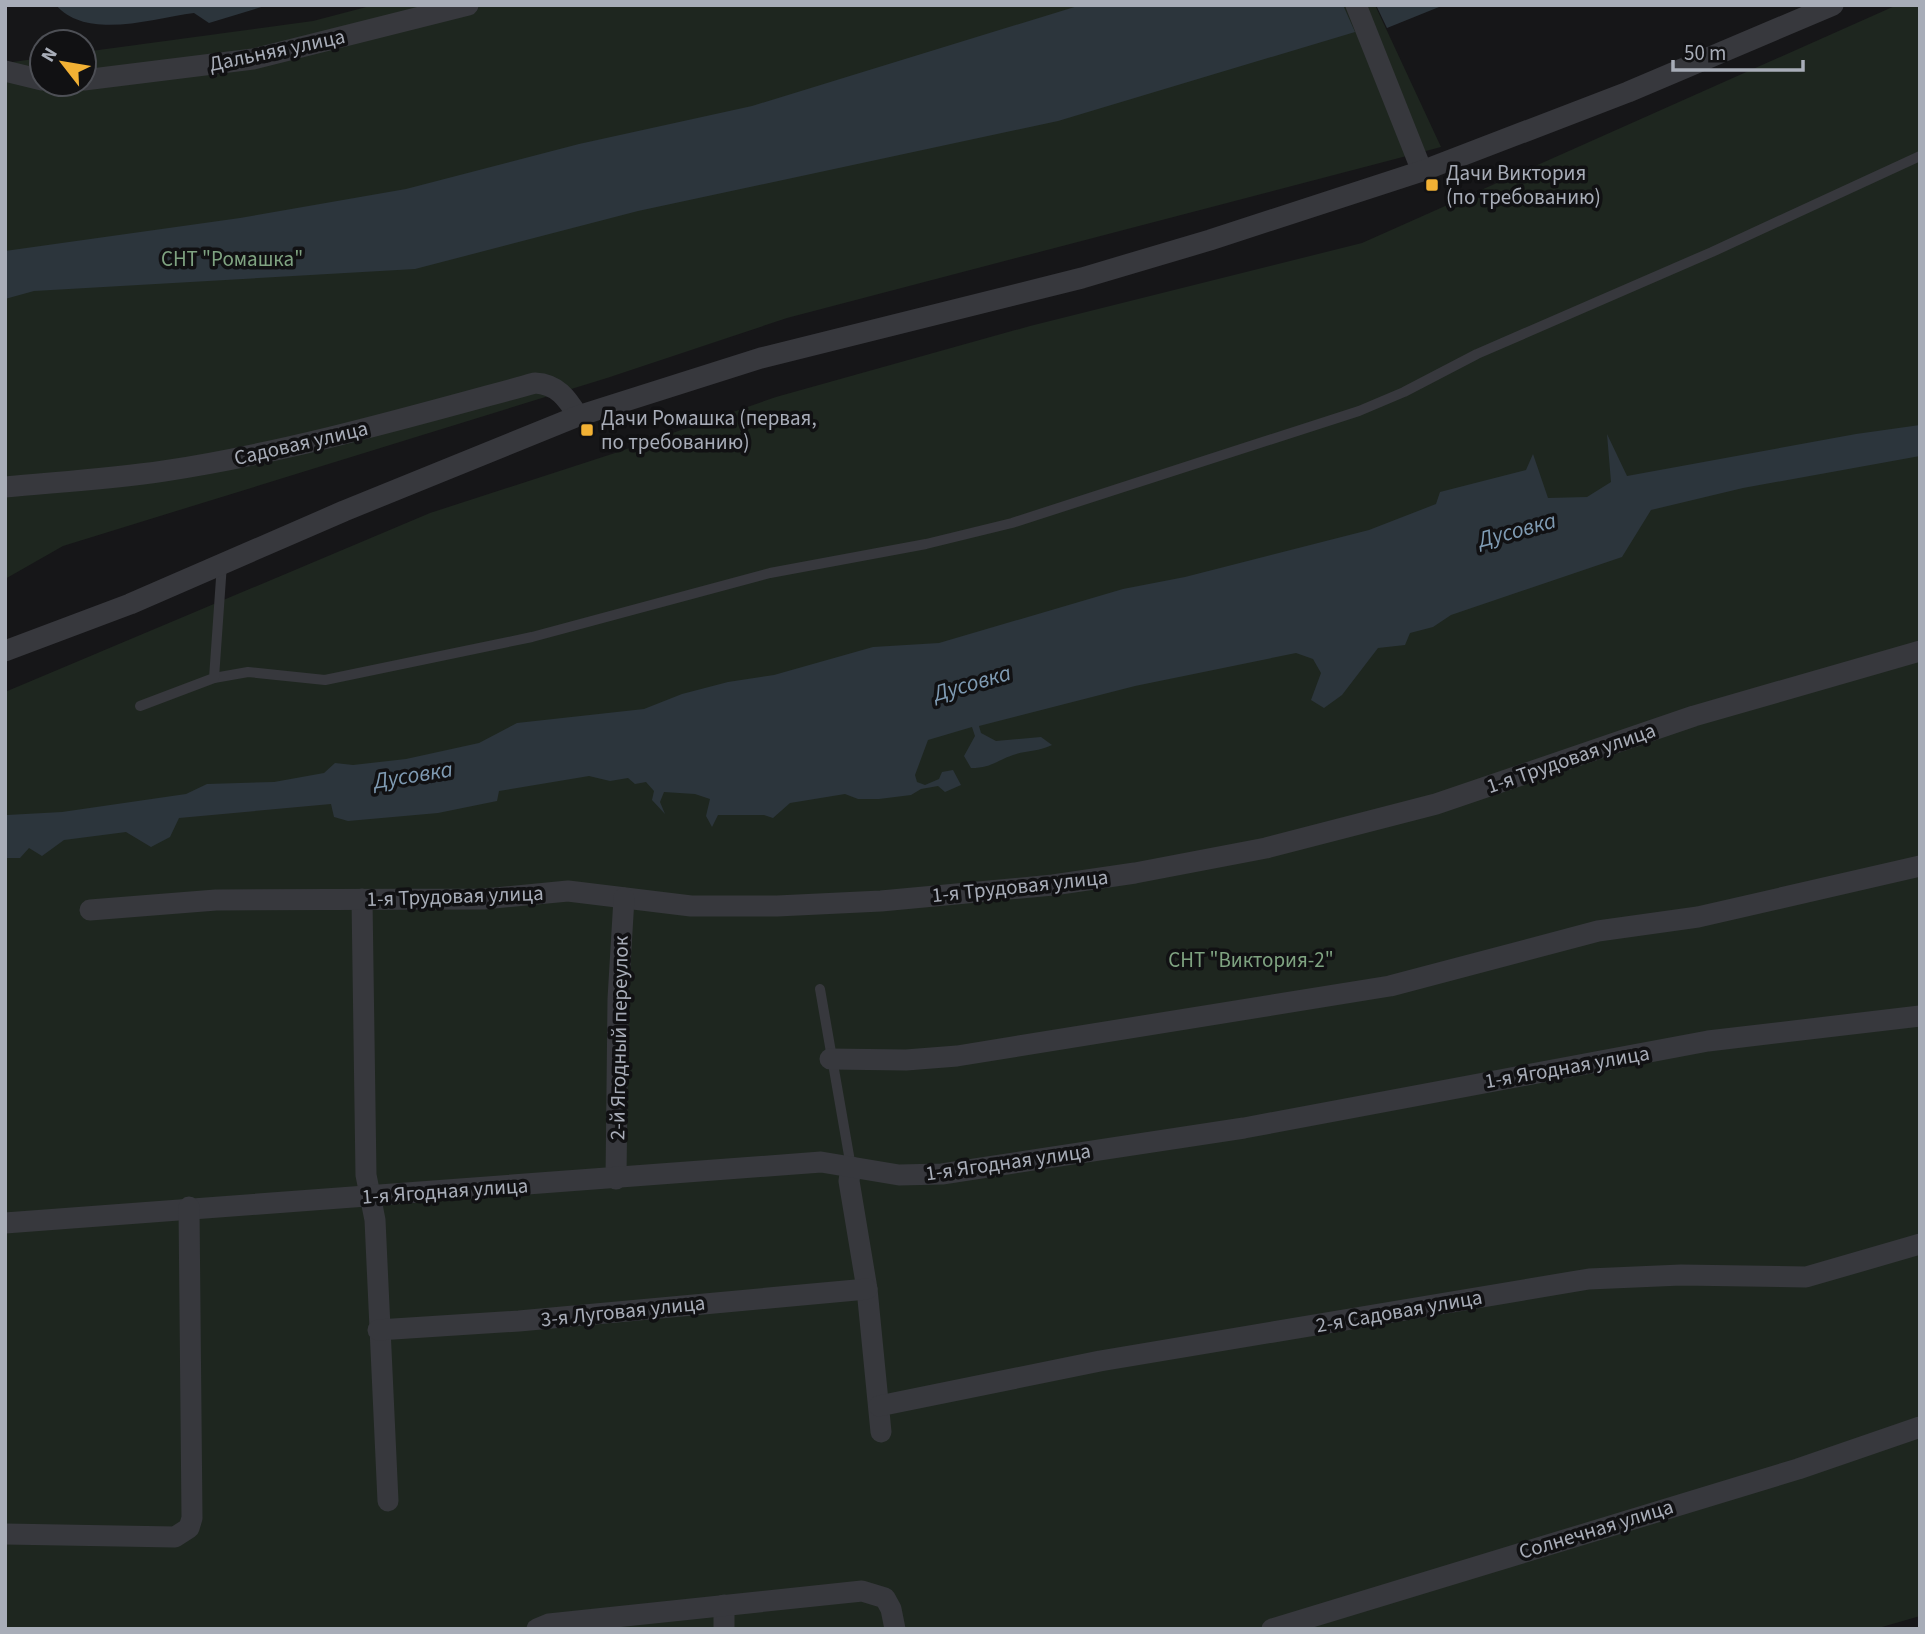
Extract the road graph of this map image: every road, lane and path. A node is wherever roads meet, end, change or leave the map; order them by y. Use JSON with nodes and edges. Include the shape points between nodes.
{"nodes":[{"id":1,"x":468,"y":5,"type":"edge"},
{"id":2,"x":1356,"y":5,"type":"edge"},
{"id":3,"x":1833,"y":5,"type":"edge"},
{"id":4,"x":5,"y":71,"type":"edge"},
{"id":5,"x":28,"y":77,"type":"edge"},
{"id":6,"x":98,"y":78,"type":"edge"},
{"id":7,"x":28,"y":84,"type":"edge"},
{"id":8,"x":5,"y":88,"type":"edge"},
{"id":9,"x":1920,"y":156,"type":"edge"},
{"id":10,"x":1422,"y":171,"type":"junction"},
{"id":11,"x":578,"y":416,"type":"junction"},
{"id":12,"x":5,"y":487,"type":"edge"},
{"id":13,"x":222,"y":563,"type":"junction"},
{"id":14,"x":1920,"y":650,"type":"edge"},
{"id":15,"x":5,"y":651,"type":"edge"},
{"id":16,"x":214,"y":678,"type":"junction"},
{"id":17,"x":140,"y":706,"type":"dead end"},
{"id":18,"x":1920,"y":866,"type":"edge"},
{"id":19,"x":624,"y":898,"type":"junction"},
{"id":20,"x":362,"y":899,"type":"junction"},
{"id":21,"x":90,"y":910,"type":"dead end"},
{"id":22,"x":820,"y":989,"type":"dead end"},
{"id":23,"x":1920,"y":1016,"type":"edge"},
{"id":24,"x":830,"y":1059,"type":"junction"},
{"id":25,"x":851,"y":1167,"type":"junction"},
{"id":26,"x":616,"y":1178,"type":"junction"},
{"id":27,"x":370,"y":1196,"type":"junction"},
{"id":28,"x":189,"y":1207,"type":"junction"},
{"id":29,"x":5,"y":1223,"type":"edge"},
{"id":30,"x":1920,"y":1244,"type":"edge"},
{"id":31,"x":867,"y":1289,"type":"junction"},
{"id":32,"x":379,"y":1330,"type":"junction"},
{"id":33,"x":879,"y":1406,"type":"junction"},
{"id":34,"x":1920,"y":1427,"type":"edge"},
{"id":35,"x":881,"y":1432,"type":"dead end"},
{"id":36,"x":388,"y":1502,"type":"dead end"},
{"id":37,"x":5,"y":1534,"type":"edge"},
{"id":38,"x":724,"y":1605,"type":"junction"},
{"id":39,"x":537,"y":1629,"type":"edge"},
{"id":40,"x":724,"y":1629,"type":"edge"},
{"id":41,"x":895,"y":1629,"type":"edge"},
{"id":42,"x":1272,"y":1629,"type":"edge"}],
"edges":[{"from":1,"to":6,"type":"street","name":"Дальняя улица","via":[[253,59]]},
{"from":2,"to":10,"type":"street"},
{"from":3,"to":10,"type":"street","via":[[1640,88]]},
{"from":4,"to":5,"type":"street"},
{"from":7,"to":8,"type":"street"},
{"from":9,"to":16,"type":"lane","via":[[1359,411],[1012,523],[770,573],[532,637],[337,678],[305,680],[248,672]]},
{"from":10,"to":11,"type":"street","via":[[1095,274],[761,358]]},
{"from":11,"to":12,"type":"street","name":"Садовая улица","via":[[555,387],[535,383],[224,461]]},
{"from":11,"to":13,"type":"street"},
{"from":13,"to":15,"type":"street"},
{"from":13,"to":16,"type":"lane"},
{"from":14,"to":19,"type":"street","name":"1-я Трудовая улица","via":[[1694,716],[1436,804],[1266,848],[1135,873],[975,893],[803,905],[691,906]]},
{"from":16,"to":17,"type":"lane"},
{"from":18,"to":24,"type":"street","via":[[1698,917],[1598,931],[1390,986],[957,1056]]},
{"from":19,"to":20,"type":"street","name":"1-я Трудовая улица","via":[[568,891],[484,899]]},
{"from":19,"to":26,"type":"street","name":"2-й Ягодный переулок"},
{"from":20,"to":21,"type":"street","name":"1-я Трудовая улица","via":[[216,900]]},
{"from":20,"to":27,"type":"street"},
{"from":22,"to":24,"type":"lane"},
{"from":23,"to":25,"type":"street","name":"1-я Ягодная улица","via":[[1708,1041],[1244,1128],[942,1174],[900,1175]]},
{"from":24,"to":25,"type":"lane"},
{"from":25,"to":26,"type":"street","name":"1-я Ягодная улица","via":[[821,1162]]},
{"from":25,"to":31,"type":"street","via":[[849,1181]]},
{"from":26,"to":27,"type":"street","name":"1-я Ягодная улица"},
{"from":27,"to":28,"type":"street","name":"1-я Ягодная улица"},
{"from":27,"to":32,"type":"street"},
{"from":28,"to":29,"type":"street","name":"1-я Ягодная улица"},
{"from":28,"to":37,"type":"street","via":[[189,1528],[175,1536]]},
{"from":30,"to":33,"type":"street","name":"2-я Садовая улица","via":[[1806,1277],[1590,1279],[1100,1361]]},
{"from":31,"to":32,"type":"street","name":"3-я Луговая улица"},
{"from":31,"to":33,"type":"street"},
{"from":32,"to":36,"type":"street"},
{"from":33,"to":35,"type":"street"},
{"from":34,"to":42,"type":"street","name":"Солнечная улица","via":[[1798,1469]]},
{"from":38,"to":39,"type":"street"},
{"from":38,"to":40,"type":"street"},
{"from":38,"to":41,"type":"street","via":[[862,1591],[885,1598]]}]}
